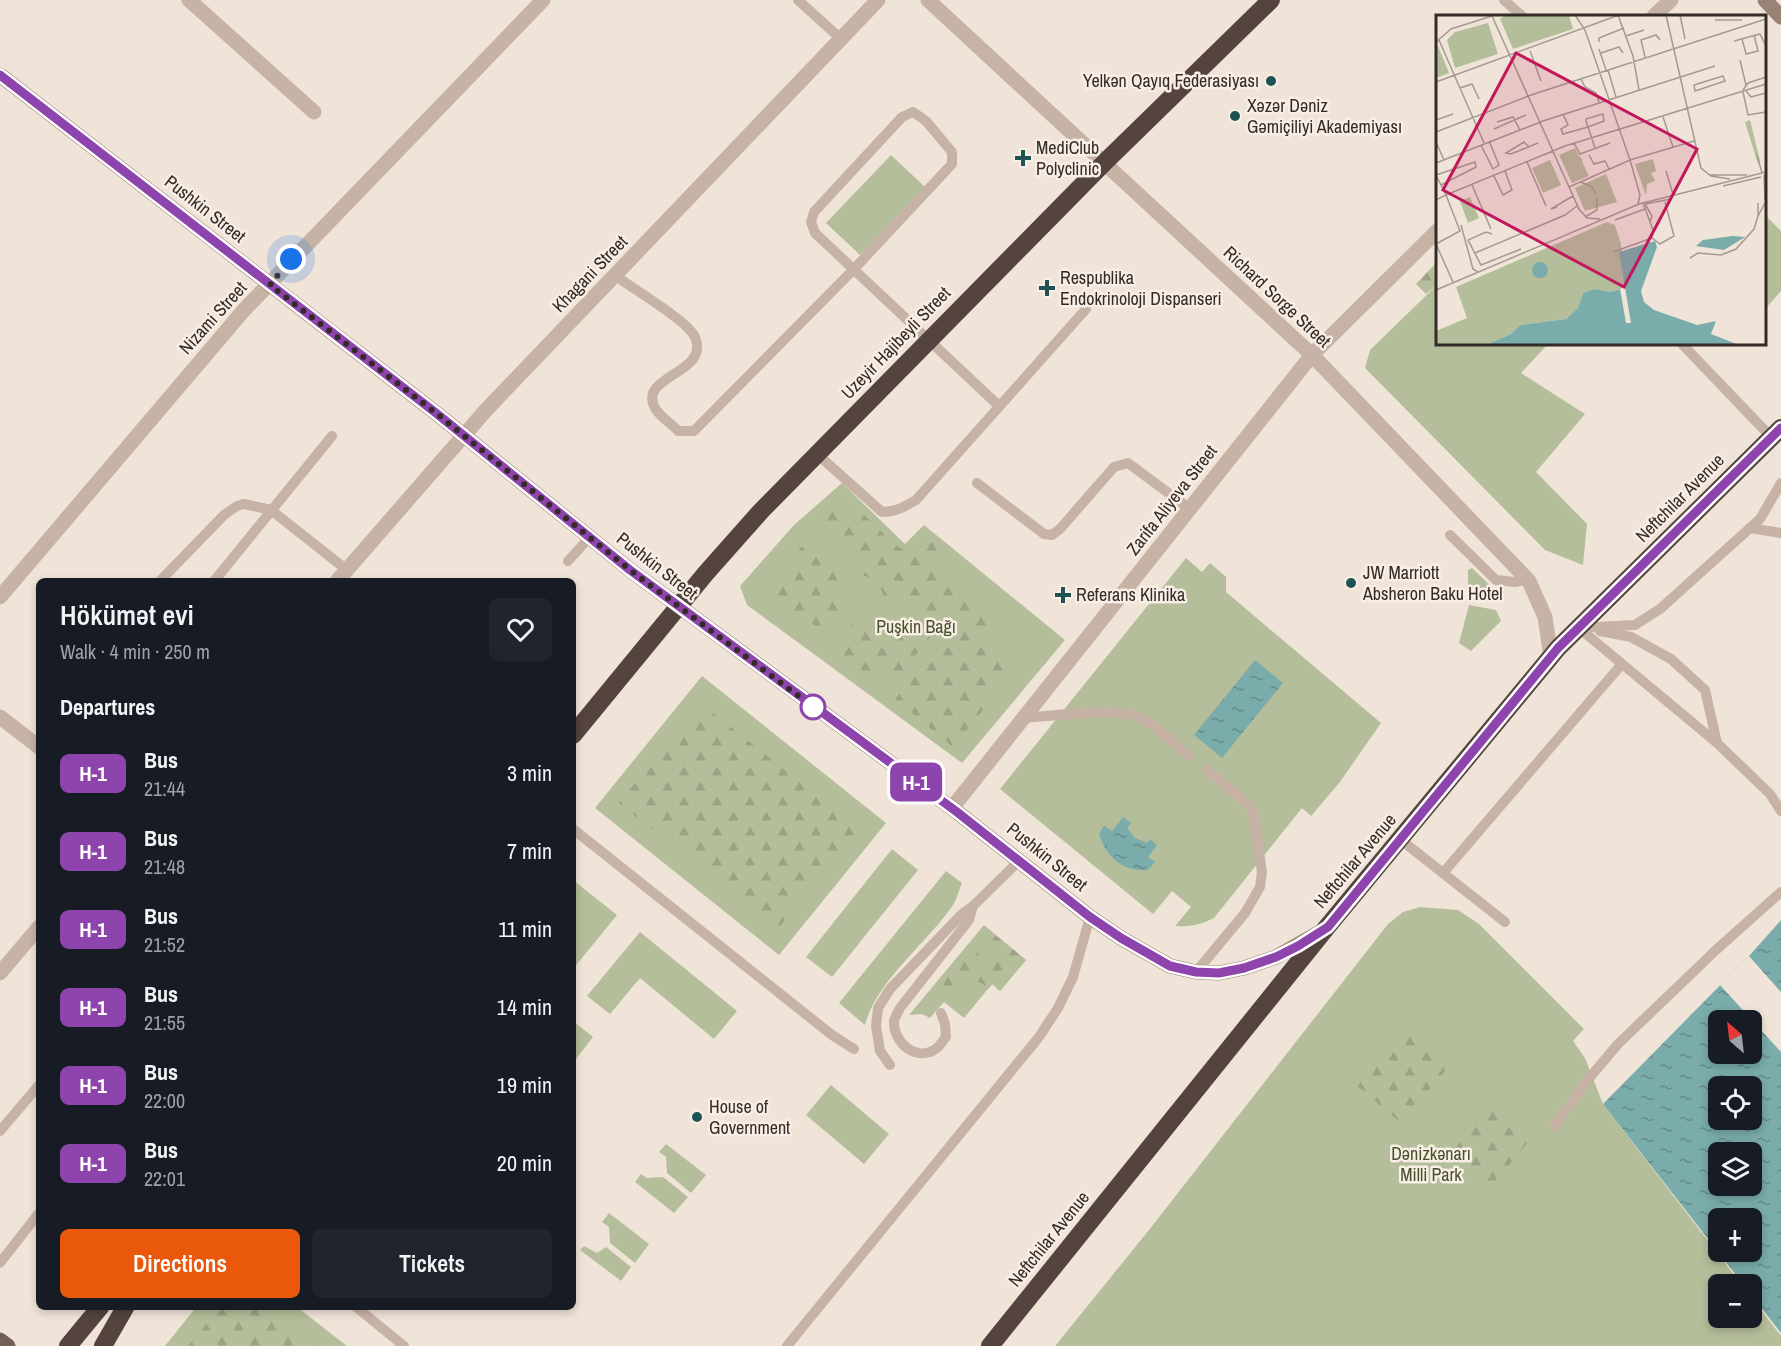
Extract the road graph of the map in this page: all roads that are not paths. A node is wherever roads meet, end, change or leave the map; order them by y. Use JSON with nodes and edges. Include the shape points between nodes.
{"nodes":[{"id":1,"x":189,"y":0,"type":"edge"},
{"id":2,"x":543,"y":0,"type":"edge"},
{"id":3,"x":798,"y":0,"type":"edge"},
{"id":4,"x":878,"y":0,"type":"edge"},
{"id":5,"x":928,"y":0,"type":"edge"},
{"id":6,"x":1271,"y":0,"type":"edge"},
{"id":7,"x":1504,"y":0,"type":"edge"},
{"id":8,"x":1671,"y":0,"type":"edge"},
{"id":9,"x":1765,"y":0,"type":"edge"},
{"id":10,"x":1521,"y":15,"type":"edge"},
{"id":11,"x":1655,"y":15,"type":"edge"},
{"id":12,"x":1781,"y":17,"type":"edge"},
{"id":13,"x":841,"y":39,"type":"junction"},
{"id":14,"x":0,"y":75,"type":"edge"},
{"id":15,"x":314,"y":112,"type":"dead end"},
{"id":16,"x":1104,"y":162,"type":"junction"},
{"id":17,"x":1436,"y":231,"type":"edge"},
{"id":18,"x":855,"y":268,"type":"junction"},
{"id":19,"x":616,"y":276,"type":"junction"},
{"id":20,"x":270,"y":285,"type":"junction"},
{"id":21,"x":1086,"y":309,"type":"dead end"},
{"id":22,"x":929,"y":339,"type":"junction"},
{"id":23,"x":1683,"y":345,"type":"edge"},
{"id":24,"x":1312,"y":355,"type":"junction"},
{"id":25,"x":999,"y":406,"type":"junction"},
{"id":26,"x":1776,"y":433,"type":"edge"},
{"id":27,"x":463,"y":435,"type":"junction"},
{"id":28,"x":332,"y":436,"type":"dead end"},
{"id":29,"x":817,"y":454,"type":"junction"},
{"id":30,"x":977,"y":483,"type":"dead end"},
{"id":31,"x":1781,"y":483,"type":"edge"},
{"id":32,"x":1190,"y":509,"type":"junction"},
{"id":33,"x":271,"y":510,"type":"junction"},
{"id":34,"x":1750,"y":528,"type":"junction"},
{"id":35,"x":1781,"y":532,"type":"edge"},
{"id":36,"x":1450,"y":535,"type":"dead end"},
{"id":37,"x":589,"y":538,"type":"junction"},
{"id":38,"x":568,"y":561,"type":"dead end"},
{"id":39,"x":342,"y":575,"type":"edge"},
{"id":40,"x":163,"y":578,"type":"edge"},
{"id":41,"x":218,"y":578,"type":"edge"},
{"id":42,"x":1527,"y":580,"type":"junction"},
{"id":43,"x":0,"y":597,"type":"edge"},
{"id":44,"x":678,"y":606,"type":"junction"},
{"id":45,"x":1579,"y":628,"type":"junction"},
{"id":46,"x":1551,"y":657,"type":"junction"},
{"id":47,"x":1620,"y":664,"type":"junction"},
{"id":48,"x":0,"y":717,"type":"edge"},
{"id":49,"x":1024,"y":718,"type":"junction"},
{"id":50,"x":576,"y":731,"type":"edge"},
{"id":51,"x":1717,"y":743,"type":"junction"},
{"id":52,"x":36,"y":745,"type":"edge"},
{"id":53,"x":1189,"y":756,"type":"dead end"},
{"id":54,"x":1207,"y":770,"type":"dead end"},
{"id":55,"x":952,"y":808,"type":"junction"},
{"id":56,"x":1781,"y":811,"type":"edge"},
{"id":57,"x":576,"y":831,"type":"edge"},
{"id":58,"x":1401,"y":840,"type":"junction"},
{"id":59,"x":1020,"y":860,"type":"junction"},
{"id":60,"x":1443,"y":873,"type":"junction"},
{"id":61,"x":1781,"y":892,"type":"edge"},
{"id":62,"x":973,"y":906,"type":"junction"},
{"id":63,"x":1090,"y":917,"type":"junction"},
{"id":64,"x":1505,"y":922,"type":"dead end"},
{"id":65,"x":1328,"y":927,"type":"junction"},
{"id":66,"x":36,"y":931,"type":"edge"},
{"id":67,"x":1196,"y":972,"type":"junction"},
{"id":68,"x":0,"y":973,"type":"edge"},
{"id":69,"x":941,"y":1013,"type":"dead end"},
{"id":70,"x":854,"y":1049,"type":"dead end"},
{"id":71,"x":890,"y":1065,"type":"dead end"},
{"id":72,"x":36,"y":1089,"type":"edge"},
{"id":73,"x":1554,"y":1126,"type":"dead end"},
{"id":74,"x":0,"y":1131,"type":"edge"},
{"id":75,"x":36,"y":1217,"type":"edge"},
{"id":76,"x":0,"y":1263,"type":"edge"},
{"id":77,"x":98,"y":1310,"type":"edge"},
{"id":78,"x":124,"y":1310,"type":"edge"},
{"id":79,"x":360,"y":1310,"type":"edge"},
{"id":80,"x":0,"y":1340,"type":"edge"},
{"id":81,"x":8,"y":1346,"type":"edge"},
{"id":82,"x":68,"y":1346,"type":"edge"},
{"id":83,"x":103,"y":1346,"type":"edge"},
{"id":84,"x":404,"y":1346,"type":"edge"},
{"id":85,"x":788,"y":1346,"type":"edge"},
{"id":86,"x":990,"y":1346,"type":"edge"}],
"edges":[{"from":1,"to":15,"type":"street"},
{"from":2,"to":20,"type":"street","name":"Nizami Street"},
{"from":3,"to":13,"type":"lane"},
{"from":4,"to":13,"type":"street","name":"Khagani Street"},
{"from":5,"to":16,"type":"street","name":"Richard Sorge Street"},
{"from":6,"to":16,"type":"highway","name":"Uzeyir Hajibeyli Street"},
{"from":7,"to":10,"type":"lane"},
{"from":8,"to":11,"type":"street"},
{"from":9,"to":12,"type":"main road"},
{"from":13,"to":19,"type":"street","name":"Khagani Street"},
{"from":14,"to":20,"type":"main road","name":"Pushkin Street"},
{"from":16,"to":22,"type":"highway","name":"Uzeyir Hajibeyli Street"},
{"from":16,"to":24,"type":"street","name":"Richard Sorge Street"},
{"from":17,"to":24,"type":"street","name":"Zarifa Aliyeva Street"},
{"from":18,"to":18,"type":"lane","via":[[815,233],[811,222],[814,212],[902,117],[913,112],[926,121],[952,152],[952,164]]},
{"from":18,"to":19,"type":"lane","via":[[694,431],[686,432],[678,431],[655,408],[653,395],[657,386],[693,361],[698,350],[695,337],[684,324]]},
{"from":18,"to":22,"type":"lane"},
{"from":19,"to":27,"type":"street","name":"Khagani Street"},
{"from":20,"to":27,"type":"main road","name":"Pushkin Street"},
{"from":20,"to":43,"type":"street","name":"Nizami Street","via":[[244,310]]},
{"from":21,"to":25,"type":"lane"},
{"from":22,"to":25,"type":"lane"},
{"from":22,"to":29,"type":"highway","name":"Uzeyir Hajibeyli Street"},
{"from":23,"to":26,"type":"lane"},
{"from":24,"to":32,"type":"street","name":"Zarifa Aliyeva Street"},
{"from":24,"to":42,"type":"street","name":"Richard Sorge Street"},
{"from":25,"to":29,"type":"lane","via":[[916,500],[894,512],[882,512]]},
{"from":26,"to":45,"type":"highway","name":"Neftchilar Avenue"},
{"from":27,"to":37,"type":"main road","name":"Pushkin Street"},
{"from":27,"to":39,"type":"street","name":"Khagani Street"},
{"from":28,"to":33,"type":"lane"},
{"from":29,"to":44,"type":"highway","name":"Uzeyir Hajibeyli Street"},
{"from":30,"to":32,"type":"lane","via":[[1044,534],[1052,535],[1114,467],[1128,462]]},
{"from":31,"to":34,"type":"lane","via":[[1760,519]]},
{"from":32,"to":49,"type":"street","name":"Zarifa Aliyeva Street"},
{"from":33,"to":39,"type":"lane"},
{"from":33,"to":40,"type":"lane","via":[[237,506]]},
{"from":33,"to":41,"type":"lane"},
{"from":34,"to":35,"type":"lane"},
{"from":34,"to":45,"type":"lane","via":[[1660,609],[1635,625]]},
{"from":36,"to":42,"type":"lane","via":[[1496,580]]},
{"from":37,"to":38,"type":"lane"},
{"from":37,"to":44,"type":"main road","name":"Pushkin Street"},
{"from":42,"to":46,"type":"street","name":"Richard Sorge Street","via":[[1545,617]]},
{"from":44,"to":50,"type":"highway","name":"Uzeyir Hajibeyli Street"},
{"from":44,"to":55,"type":"main road","name":"Pushkin Street"},
{"from":45,"to":46,"type":"highway","name":"Neftchilar Avenue"},
{"from":45,"to":47,"type":"lane"},
{"from":45,"to":51,"type":"lane","via":[[1631,637],[1671,659],[1705,690]]},
{"from":46,"to":58,"type":"highway","name":"Neftchilar Avenue"},
{"from":47,"to":51,"type":"lane"},
{"from":47,"to":60,"type":"lane"},
{"from":48,"to":52,"type":"street"},
{"from":49,"to":53,"type":"lane","via":[[1132,714]]},
{"from":49,"to":55,"type":"street","name":"Zarifa Aliyeva Street"},
{"from":51,"to":56,"type":"lane","via":[[1770,794]]},
{"from":54,"to":67,"type":"lane","via":[[1249,805],[1262,872],[1260,887],[1245,914]]},
{"from":55,"to":59,"type":"main road","name":"Pushkin Street"},
{"from":57,"to":70,"type":"lane"},
{"from":58,"to":60,"type":"lane"},
{"from":58,"to":65,"type":"highway","name":"Neftchilar Avenue"},
{"from":59,"to":62,"type":"lane"},
{"from":59,"to":63,"type":"main road","name":"Pushkin Street"},
{"from":60,"to":64,"type":"lane"},
{"from":61,"to":73,"type":"lane","via":[[1618,1044]]},
{"from":62,"to":69,"type":"lane","via":[[969,920],[900,1008],[894,1021],[903,1047],[925,1053],[937,1048],[946,1037]]},
{"from":62,"to":71,"type":"lane","via":[[890,990],[878,1008],[880,1051]]},
{"from":63,"to":67,"type":"main road","name":"Pushkin Street","via":[[1170,966]]},
{"from":63,"to":85,"type":"lane","via":[[1073,977],[1039,1037]]},
{"from":65,"to":67,"type":"main road","name":"Pushkin Street","via":[[1283,953],[1244,968]]},
{"from":65,"to":86,"type":"highway","name":"Neftchilar Avenue"},
{"from":66,"to":68,"type":"street"},
{"from":72,"to":74,"type":"lane"},
{"from":75,"to":76,"type":"lane"},
{"from":77,"to":82,"type":"highway"},
{"from":78,"to":83,"type":"highway"},
{"from":79,"to":84,"type":"lane"},
{"from":80,"to":81,"type":"main road"}]}
